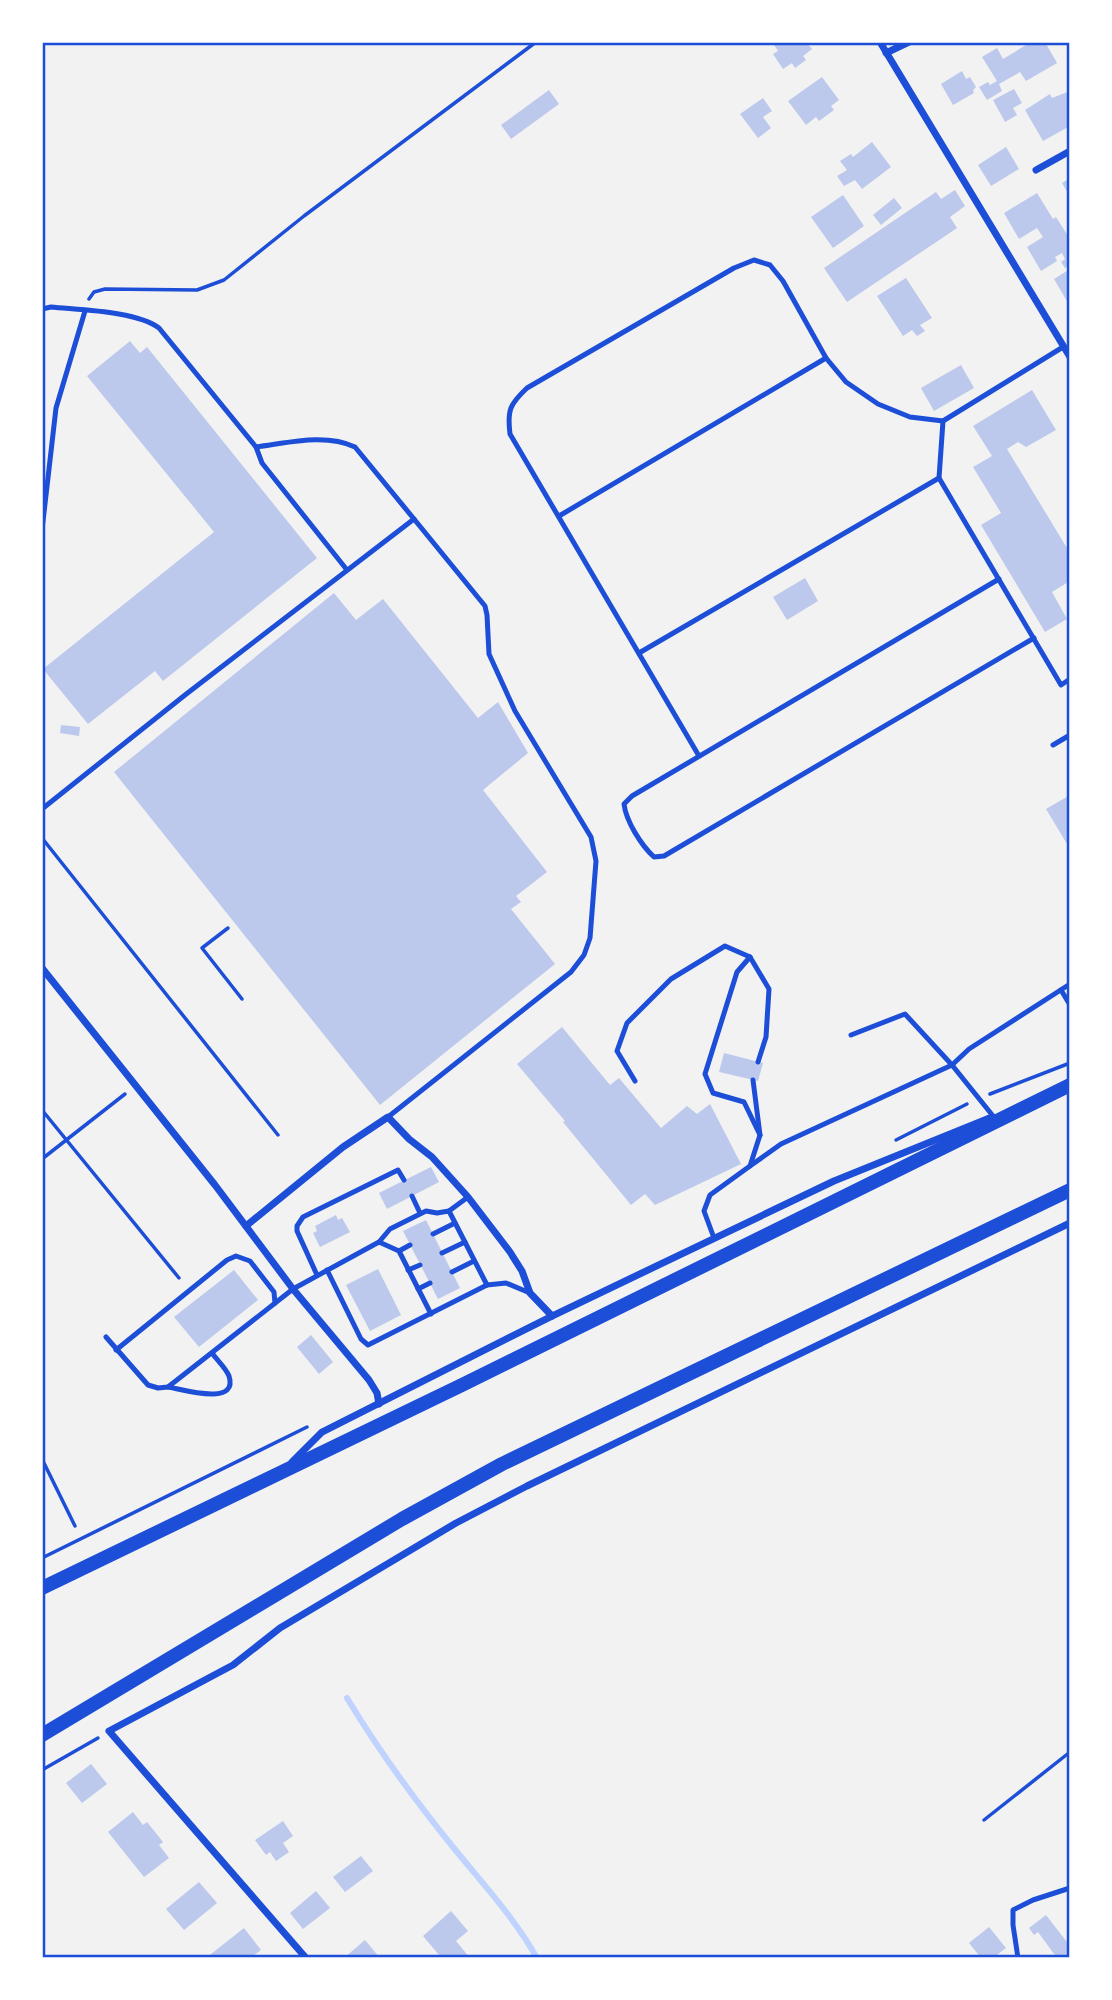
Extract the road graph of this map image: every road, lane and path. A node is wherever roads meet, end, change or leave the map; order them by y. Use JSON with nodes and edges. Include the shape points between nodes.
{"nodes":[{"id":1,"x":536,"y":42,"type":"edge"},
{"id":2,"x":880,"y":42,"type":"edge"},
{"id":3,"x":909,"y":42,"type":"edge"},
{"id":4,"x":886,"y":53,"type":"junction"},
{"id":5,"x":1070,"y":151,"type":"edge"},
{"id":6,"x":1036,"y":170,"type":"dead end"},
{"id":7,"x":42,"y":309,"type":"edge"},
{"id":8,"x":85,"y":312,"type":"junction"},
{"id":9,"x":1063,"y":347,"type":"junction"},
{"id":10,"x":1070,"y":357,"type":"edge"},
{"id":11,"x":827,"y":358,"type":"junction"},
{"id":12,"x":943,"y":422,"type":"junction"},
{"id":13,"x":256,"y":447,"type":"junction"},
{"id":14,"x":939,"y":478,"type":"junction"},
{"id":15,"x":559,"y":516,"type":"junction"},
{"id":16,"x":414,"y":519,"type":"junction"},
{"id":17,"x":42,"y":530,"type":"edge"},
{"id":18,"x":347,"y":570,"type":"junction"},
{"id":19,"x":999,"y":579,"type":"junction"},
{"id":20,"x":1034,"y":638,"type":"junction"},
{"id":21,"x":639,"y":653,"type":"junction"},
{"id":22,"x":1070,"y":680,"type":"edge"},
{"id":23,"x":1070,"y":735,"type":"edge"},
{"id":24,"x":1053,"y":745,"type":"dead end"},
{"id":25,"x":699,"y":756,"type":"junction"},
{"id":26,"x":42,"y":810,"type":"edge"},
{"id":27,"x":42,"y":838,"type":"edge"},
{"id":28,"x":228,"y":928,"type":"dead end"},
{"id":29,"x":750,"y":957,"type":"junction"},
{"id":30,"x":42,"y":968,"type":"edge"},
{"id":31,"x":1070,"y":984,"type":"edge"},
{"id":32,"x":1061,"y":990,"type":"junction"},
{"id":33,"x":242,"y":999,"type":"dead end"},
{"id":34,"x":1070,"y":1005,"type":"edge"},
{"id":35,"x":851,"y":1035,"type":"dead end"},
{"id":36,"x":758,"y":1062,"type":"dead end"},
{"id":37,"x":952,"y":1065,"type":"junction"},
{"id":38,"x":753,"y":1080,"type":"dead end"},
{"id":39,"x":635,"y":1082,"type":"dead end"},
{"id":40,"x":1070,"y":1085,"type":"edge"},
{"id":41,"x":135,"y":1086,"type":"junction"},
{"id":42,"x":42,"y":1110,"type":"edge"},
{"id":43,"x":993,"y":1116,"type":"junction"},
{"id":44,"x":388,"y":1117,"type":"junction"},
{"id":45,"x":278,"y":1135,"type":"dead end"},
{"id":46,"x":760,"y":1135,"type":"junction"},
{"id":47,"x":66,"y":1140,"type":"junction"},
{"id":48,"x":42,"y":1159,"type":"edge"},
{"id":49,"x":750,"y":1166,"type":"junction"},
{"id":50,"x":404,"y":1181,"type":"dead end"},
{"id":51,"x":1070,"y":1190,"type":"edge"},
{"id":52,"x":412,"y":1196,"type":"dead end"},
{"id":53,"x":468,"y":1197,"type":"junction"},
{"id":54,"x":449,"y":1211,"type":"junction"},
{"id":55,"x":420,"y":1213,"type":"junction"},
{"id":56,"x":455,"y":1223,"type":"junction"},
{"id":57,"x":1070,"y":1223,"type":"edge"},
{"id":58,"x":246,"y":1226,"type":"junction"},
{"id":59,"x":433,"y":1234,"type":"dead end"},
{"id":60,"x":714,"y":1238,"type":"junction"},
{"id":61,"x":379,"y":1242,"type":"junction"},
{"id":62,"x":465,"y":1242,"type":"junction"},
{"id":63,"x":410,"y":1245,"type":"dead end"},
{"id":64,"x":398,"y":1251,"type":"junction"},
{"id":65,"x":442,"y":1253,"type":"dead end"},
{"id":66,"x":474,"y":1261,"type":"junction"},
{"id":67,"x":420,"y":1265,"type":"dead end"},
{"id":68,"x":327,"y":1270,"type":"junction"},
{"id":69,"x":408,"y":1270,"type":"junction"},
{"id":70,"x":452,"y":1272,"type":"dead end"},
{"id":71,"x":317,"y":1275,"type":"junction"},
{"id":72,"x":179,"y":1278,"type":"dead end"},
{"id":73,"x":430,"y":1283,"type":"dead end"},
{"id":74,"x":487,"y":1285,"type":"junction"},
{"id":75,"x":293,"y":1289,"type":"junction"},
{"id":76,"x":418,"y":1289,"type":"junction"},
{"id":77,"x":530,"y":1293,"type":"junction"},
{"id":78,"x":275,"y":1303,"type":"junction"},
{"id":79,"x":431,"y":1314,"type":"junction"},
{"id":80,"x":552,"y":1316,"type":"junction"},
{"id":81,"x":106,"y":1337,"type":"dead end"},
{"id":82,"x":116,"y":1350,"type":"junction"},
{"id":83,"x":212,"y":1353,"type":"junction"},
{"id":84,"x":169,"y":1387,"type":"junction"},
{"id":85,"x":379,"y":1404,"type":"junction"},
{"id":86,"x":42,"y":1459,"type":"edge"},
{"id":87,"x":281,"y":1472,"type":"junction"},
{"id":88,"x":75,"y":1526,"type":"dead end"},
{"id":89,"x":42,"y":1588,"type":"edge"},
{"id":90,"x":109,"y":1731,"type":"junction"},
{"id":91,"x":42,"y":1735,"type":"edge"},
{"id":92,"x":1070,"y":1752,"type":"edge"},
{"id":93,"x":42,"y":1770,"type":"edge"},
{"id":94,"x":984,"y":1819,"type":"dead end"},
{"id":95,"x":1070,"y":1888,"type":"edge"},
{"id":96,"x":306,"y":1958,"type":"edge"},
{"id":97,"x":1018,"y":1958,"type":"edge"}],
"edges":[{"from":1,"to":8,"type":"path","via":[[223,280],[197,290],[105,289],[94,292]]},
{"from":2,"to":4,"type":"street"},
{"from":3,"to":4,"type":"street"},
{"from":4,"to":9,"type":"street"},
{"from":5,"to":6,"type":"street"},
{"from":7,"to":8,"type":"lane"},
{"from":8,"to":13,"type":"lane","via":[[149,320]]},
{"from":8,"to":17,"type":"lane","via":[[56,408]]},
{"from":9,"to":10,"type":"street"},
{"from":9,"to":12,"type":"lane"},
{"from":11,"to":12,"type":"lane","via":[[846,382],[877,404],[910,417]]},
{"from":11,"to":15,"type":"lane"},
{"from":11,"to":15,"type":"lane","via":[[783,281],[770,265],[754,260],[527,388],[513,401],[510,434]]},
{"from":12,"to":14,"type":"lane"},
{"from":13,"to":16,"type":"lane","via":[[321,440],[355,447]]},
{"from":13,"to":18,"type":"lane","via":[[262,463]]},
{"from":14,"to":19,"type":"lane"},
{"from":14,"to":21,"type":"lane"},
{"from":15,"to":21,"type":"lane"},
{"from":16,"to":18,"type":"lane"},
{"from":16,"to":44,"type":"lane","via":[[485,606],[489,654],[515,711],[590,837],[596,862],[590,938],[571,972]]},
{"from":18,"to":26,"type":"lane"},
{"from":19,"to":20,"type":"lane"},
{"from":19,"to":25,"type":"lane"},
{"from":20,"to":22,"type":"lane","via":[[1061,685]]},
{"from":20,"to":25,"type":"lane","via":[[664,856],[654,857],[625,813],[624,804]]},
{"from":21,"to":25,"type":"lane"},
{"from":23,"to":24,"type":"lane"},
{"from":27,"to":45,"type":"path"},
{"from":28,"to":33,"type":"path","via":[[202,948]]},
{"from":29,"to":36,"type":"lane","via":[[769,989],[766,1037]]},
{"from":29,"to":39,"type":"lane","via":[[725,946],[671,979],[627,1023],[617,1051]]},
{"from":29,"to":46,"type":"lane","via":[[737,972],[705,1074],[713,1093],[744,1102]]},
{"from":30,"to":41,"type":"street"},
{"from":31,"to":32,"type":"lane"},
{"from":32,"to":34,"type":"lane"},
{"from":32,"to":37,"type":"lane","via":[[969,1049]]},
{"from":35,"to":37,"type":"lane","via":[[905,1014]]},
{"from":37,"to":43,"type":"lane"},
{"from":37,"to":49,"type":"lane","via":[[781,1144]]},
{"from":38,"to":46,"type":"lane"},
{"from":40,"to":43,"type":"street"},
{"from":40,"to":87,"type":"main road"},
{"from":41,"to":47,"type":"path"},
{"from":41,"to":58,"type":"street"},
{"from":42,"to":47,"type":"path"},
{"from":43,"to":60,"type":"street","via":[[834,1181]]},
{"from":44,"to":53,"type":"street"},
{"from":44,"to":58,"type":"street","via":[[343,1147]]},
{"from":46,"to":49,"type":"lane"},
{"from":47,"to":48,"type":"path"},
{"from":47,"to":72,"type":"path"},
{"from":49,"to":60,"type":"lane","via":[[710,1195],[704,1211]]},
{"from":50,"to":71,"type":"lane","via":[[398,1170],[303,1217],[297,1231]]},
{"from":51,"to":91,"type":"main road","via":[[502,1464]]},
{"from":52,"to":55,"type":"lane"},
{"from":53,"to":54,"type":"lane"},
{"from":53,"to":77,"type":"street","via":[[510,1252]]},
{"from":54,"to":55,"type":"lane"},
{"from":54,"to":56,"type":"lane"},
{"from":55,"to":61,"type":"lane","via":[[390,1228]]},
{"from":56,"to":59,"type":"lane"},
{"from":56,"to":62,"type":"lane"},
{"from":57,"to":90,"type":"street","via":[[468,1517],[280,1628],[233,1665]]},
{"from":58,"to":75,"type":"street"},
{"from":60,"to":80,"type":"street"},
{"from":61,"to":64,"type":"lane"},
{"from":61,"to":68,"type":"lane"},
{"from":62,"to":65,"type":"lane"},
{"from":62,"to":66,"type":"lane"},
{"from":63,"to":64,"type":"lane"},
{"from":64,"to":69,"type":"lane"},
{"from":66,"to":70,"type":"lane"},
{"from":66,"to":74,"type":"lane"},
{"from":67,"to":69,"type":"lane"},
{"from":68,"to":71,"type":"lane"},
{"from":68,"to":79,"type":"lane","via":[[368,1345]]},
{"from":69,"to":76,"type":"lane"},
{"from":71,"to":75,"type":"lane"},
{"from":73,"to":76,"type":"lane"},
{"from":74,"to":77,"type":"lane","via":[[506,1283]]},
{"from":74,"to":79,"type":"lane"},
{"from":75,"to":78,"type":"lane"},
{"from":75,"to":85,"type":"street","via":[[369,1380]]},
{"from":76,"to":79,"type":"lane"},
{"from":77,"to":80,"type":"street"},
{"from":78,"to":82,"type":"lane","via":[[274,1292],[250,1261],[236,1256]]},
{"from":78,"to":83,"type":"lane"},
{"from":80,"to":85,"type":"street"},
{"from":81,"to":82,"type":"lane"},
{"from":82,"to":84,"type":"lane","via":[[148,1385]]},
{"from":83,"to":84,"type":"lane"},
{"from":83,"to":84,"type":"lane","via":[[229,1375],[226,1391],[216,1396]]},
{"from":85,"to":87,"type":"street","via":[[322,1432]]},
{"from":86,"to":88,"type":"path"},
{"from":87,"to":89,"type":"main road"},
{"from":90,"to":93,"type":"path"},
{"from":90,"to":96,"type":"street"},
{"from":92,"to":94,"type":"path"},
{"from":95,"to":97,"type":"lane","via":[[1013,1910]]}]}
